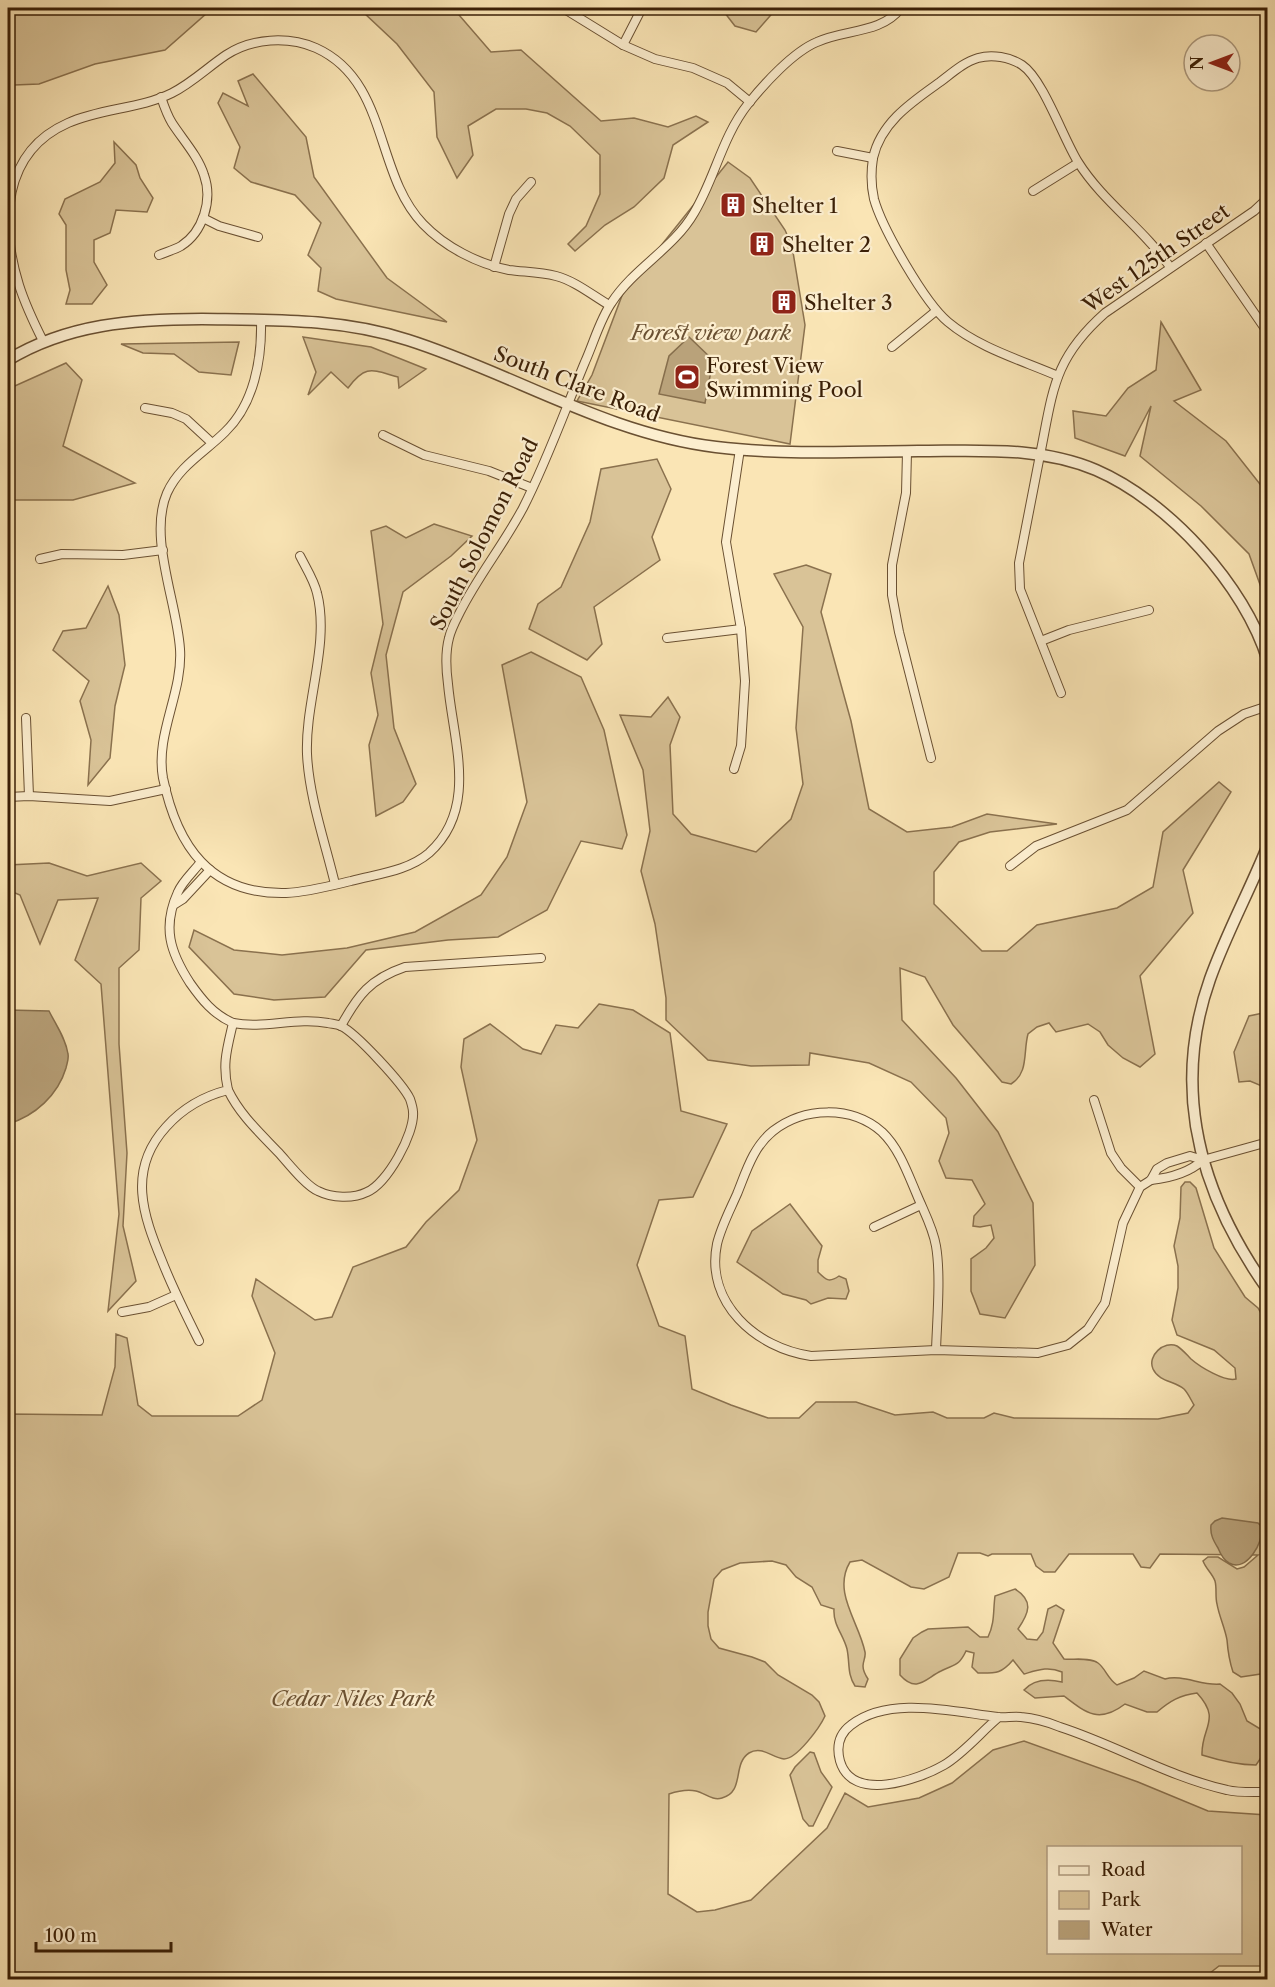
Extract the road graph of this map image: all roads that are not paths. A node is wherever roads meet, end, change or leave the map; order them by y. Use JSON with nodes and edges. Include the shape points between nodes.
{"nodes":[{"id":1,"x":563,"y":8,"type":"edge"},
{"id":2,"x":642,"y":8,"type":"edge"},
{"id":3,"x":902,"y":8,"type":"edge"},
{"id":4,"x":623,"y":45,"type":"junction"},
{"id":5,"x":161,"y":98,"type":"junction"},
{"id":6,"x":750,"y":102,"type":"junction"},
{"id":7,"x":837,"y":151,"type":"dead end"},
{"id":8,"x":873,"y":158,"type":"junction"},
{"id":9,"x":1078,"y":163,"type":"junction"},
{"id":10,"x":531,"y":182,"type":"dead end"},
{"id":11,"x":1033,"y":190,"type":"dead end"},
{"id":12,"x":1268,"y":198,"type":"edge"},
{"id":13,"x":203,"y":218,"type":"junction"},
{"id":14,"x":258,"y":237,"type":"dead end"},
{"id":15,"x":1206,"y":243,"type":"junction"},
{"id":16,"x":159,"y":255,"type":"dead end"},
{"id":17,"x":494,"y":267,"type":"junction"},
{"id":18,"x":1170,"y":267,"type":"junction"},
{"id":19,"x":609,"y":305,"type":"junction"},
{"id":20,"x":936,"y":310,"type":"junction"},
{"id":21,"x":261,"y":320,"type":"junction"},
{"id":22,"x":1268,"y":333,"type":"edge"},
{"id":23,"x":43,"y":342,"type":"junction"},
{"id":24,"x":892,"y":347,"type":"dead end"},
{"id":25,"x":8,"y":360,"type":"edge"},
{"id":26,"x":1058,"y":376,"type":"junction"},
{"id":27,"x":568,"y":404,"type":"junction"},
{"id":28,"x":145,"y":408,"type":"dead end"},
{"id":29,"x":383,"y":435,"type":"dead end"},
{"id":30,"x":212,"y":443,"type":"junction"},
{"id":31,"x":740,"y":449,"type":"junction"},
{"id":32,"x":907,"y":452,"type":"junction"},
{"id":33,"x":1040,"y":455,"type":"junction"},
{"id":34,"x":532,"y":488,"type":"junction"},
{"id":35,"x":163,"y":550,"type":"junction"},
{"id":36,"x":300,"y":556,"type":"dead end"},
{"id":37,"x":40,"y":559,"type":"dead end"},
{"id":38,"x":1149,"y":610,"type":"dead end"},
{"id":39,"x":741,"y":629,"type":"junction"},
{"id":40,"x":667,"y":638,"type":"dead end"},
{"id":41,"x":1041,"y":641,"type":"junction"},
{"id":42,"x":1268,"y":661,"type":"edge"},
{"id":43,"x":1061,"y":693,"type":"dead end"},
{"id":44,"x":1268,"y":706,"type":"edge"},
{"id":45,"x":26,"y":718,"type":"dead end"},
{"id":46,"x":931,"y":758,"type":"dead end"},
{"id":47,"x":734,"y":770,"type":"dead end"},
{"id":48,"x":166,"y":789,"type":"junction"},
{"id":49,"x":29,"y":796,"type":"junction"},
{"id":50,"x":8,"y":798,"type":"edge"},
{"id":51,"x":1268,"y":845,"type":"edge"},
{"id":52,"x":200,"y":863,"type":"junction"},
{"id":53,"x":1010,"y":866,"type":"dead end"},
{"id":54,"x":210,"y":870,"type":"junction"},
{"id":55,"x":335,"y":884,"type":"junction"},
{"id":56,"x":174,"y":904,"type":"junction"},
{"id":57,"x":541,"y":958,"type":"dead end"},
{"id":58,"x":232,"y":1023,"type":"junction"},
{"id":59,"x":341,"y":1026,"type":"junction"},
{"id":60,"x":228,"y":1090,"type":"junction"},
{"id":61,"x":1094,"y":1100,"type":"dead end"},
{"id":62,"x":1268,"y":1142,"type":"edge"},
{"id":63,"x":1203,"y":1160,"type":"junction"},
{"id":64,"x":1151,"y":1180,"type":"junction"},
{"id":65,"x":1140,"y":1187,"type":"junction"},
{"id":66,"x":921,"y":1205,"type":"junction"},
{"id":67,"x":874,"y":1227,"type":"dead end"},
{"id":68,"x":1268,"y":1290,"type":"edge"},
{"id":69,"x":176,"y":1295,"type":"junction"},
{"id":70,"x":122,"y":1312,"type":"dead end"},
{"id":71,"x":199,"y":1341,"type":"dead end"},
{"id":72,"x":936,"y":1350,"type":"junction"},
{"id":73,"x":999,"y":1717,"type":"junction"},
{"id":74,"x":1268,"y":1792,"type":"edge"}],
"edges":[{"from":1,"to":4,"type":"street"},
{"from":2,"to":4,"type":"street"},
{"from":3,"to":6,"type":"street","name":"South Solomon Road","via":[[894,18],[869,29],[814,43],[779,70]]},
{"from":4,"to":6,"type":"street","via":[[727,83]]},
{"from":5,"to":13,"type":"street","via":[[170,121],[205,176],[207,205]]},
{"from":5,"to":17,"type":"street","via":[[243,46],[276,40],[316,48],[333,57],[357,80],[409,207],[422,223],[436,237]]},
{"from":5,"to":23,"type":"street","via":[[69,122],[40,141],[20,168],[8,202],[9,237],[18,284]]},
{"from":6,"to":19,"type":"street","name":"South Solomon Road","via":[[726,141],[704,196],[687,224]]},
{"from":7,"to":8,"type":"street"},
{"from":8,"to":9,"type":"street","via":[[885,131],[903,108],[964,64],[995,56],[1022,65],[1032,75]]},
{"from":8,"to":20,"type":"street","via":[[874,197],[880,215]]},
{"from":9,"to":11,"type":"street"},
{"from":9,"to":18,"type":"street"},
{"from":10,"to":17,"type":"street","via":[[509,214]]},
{"from":12,"to":15,"type":"street","name":"West 125th Street"},
{"from":13,"to":14,"type":"street"},
{"from":13,"to":16,"type":"street","via":[[189,239]]},
{"from":15,"to":18,"type":"street","name":"West 125th Street"},
{"from":15,"to":22,"type":"street"},
{"from":17,"to":19,"type":"street","via":[[558,276]]},
{"from":18,"to":26,"type":"street","name":"West 125th Street","via":[[1089,327]]},
{"from":19,"to":27,"type":"street","name":"South Solomon Road"},
{"from":20,"to":24,"type":"street"},
{"from":20,"to":26,"type":"street","via":[[974,339]]},
{"from":21,"to":23,"type":"street","name":"South Clare Road","via":[[120,322]]},
{"from":21,"to":27,"type":"street","name":"South Clare Road","via":[[343,324],[386,333]]},
{"from":21,"to":30,"type":"street","via":[[255,382],[237,418]]},
{"from":23,"to":25,"type":"street","name":"South Clare Road"},
{"from":26,"to":33,"type":"street","name":"West 125th Street"},
{"from":27,"to":31,"type":"street","name":"South Clare Road","via":[[659,436]]},
{"from":27,"to":34,"type":"street","name":"South Solomon Road"},
{"from":28,"to":30,"type":"street","via":[[186,419]]},
{"from":29,"to":34,"type":"street","via":[[424,455],[480,468]]},
{"from":30,"to":35,"type":"street","via":[[185,466],[164,498],[160,528]]},
{"from":31,"to":32,"type":"street","name":"South Clare Road"},
{"from":31,"to":39,"type":"street","via":[[726,542]]},
{"from":32,"to":33,"type":"street","name":"South Clare Road","via":[[993,450]]},
{"from":32,"to":46,"type":"street","via":[[906,493],[892,565],[892,595]]},
{"from":33,"to":41,"type":"street","name":"West 125th Street","via":[[1019,563],[1020,589]]},
{"from":33,"to":42,"type":"street","name":"South Clare Road","via":[[1097,470],[1148,500],[1201,547],[1234,590]]},
{"from":34,"to":55,"type":"street","name":"South Solomon Road","via":[[449,637],[449,700],[460,773],[459,800],[448,829],[432,850],[415,863]]},
{"from":35,"to":37,"type":"street","via":[[123,555],[62,554]]},
{"from":35,"to":48,"type":"street","via":[[180,645],[180,665],[162,749]]},
{"from":36,"to":55,"type":"street","via":[[314,584],[321,612],[308,755]]},
{"from":38,"to":41,"type":"street"},
{"from":39,"to":40,"type":"street"},
{"from":39,"to":47,"type":"street","via":[[744,726]]},
{"from":41,"to":43,"type":"street","name":"West 125th Street"},
{"from":44,"to":53,"type":"street","via":[[1244,714],[1218,731],[1127,810],[1036,846]]},
{"from":45,"to":49,"type":"street"},
{"from":48,"to":49,"type":"street","via":[[110,801]]},
{"from":48,"to":52,"type":"street","via":[[177,826]]},
{"from":49,"to":50,"type":"street"},
{"from":51,"to":63,"type":"street","via":[[1210,978],[1196,1031],[1192,1090]]},
{"from":52,"to":54,"type":"street","name":"South Solomon Road"},
{"from":52,"to":56,"type":"street","via":[[178,891]]},
{"from":54,"to":55,"type":"street","name":"South Solomon Road","via":[[239,886],[269,893],[304,892]]},
{"from":54,"to":56,"type":"street"},
{"from":56,"to":58,"type":"street","via":[[169,921],[170,945],[178,964],[208,1007]]},
{"from":57,"to":59,"type":"street","via":[[405,967],[385,974],[368,987],[356,999]]},
{"from":58,"to":59,"type":"street","via":[[257,1025],[300,1020]]},
{"from":58,"to":60,"type":"street","via":[[224,1072]]},
{"from":59,"to":60,"type":"street","via":[[397,1081],[410,1098],[413,1113],[401,1154],[368,1192],[348,1196],[316,1191],[239,1111]]},
{"from":60,"to":69,"type":"street","via":[[178,1113],[157,1136],[147,1157],[142,1180],[145,1220]]},
{"from":61,"to":65,"type":"street","via":[[1111,1153]]},
{"from":62,"to":63,"type":"street"},
{"from":63,"to":64,"type":"street","via":[[1195,1167]]},
{"from":63,"to":64,"type":"street","via":[[1190,1156],[1167,1163],[1157,1169]]},
{"from":63,"to":68,"type":"street","via":[[1222,1214]]},
{"from":64,"to":65,"type":"street"},
{"from":65,"to":72,"type":"street","via":[[1123,1223],[1105,1303],[1080,1337],[1068,1345],[1038,1353]]},
{"from":66,"to":67,"type":"street"},
{"from":66,"to":72,"type":"street","via":[[936,1246]]},
{"from":66,"to":72,"type":"street","via":[[902,1161],[882,1132],[852,1116],[807,1114],[771,1133],[751,1159],[721,1231],[716,1269],[722,1295],[737,1318],[756,1334],[788,1350],[822,1356]]},
{"from":69,"to":70,"type":"street","via":[[149,1307]]},
{"from":69,"to":71,"type":"street"},
{"from":73,"to":73,"type":"street","via":[[951,1710],[875,1712],[858,1719],[839,1740],[842,1768],[850,1777],[875,1785],[905,1781],[946,1763]]},
{"from":73,"to":74,"type":"street","via":[[1023,1717],[1060,1726],[1228,1790]]}]}
